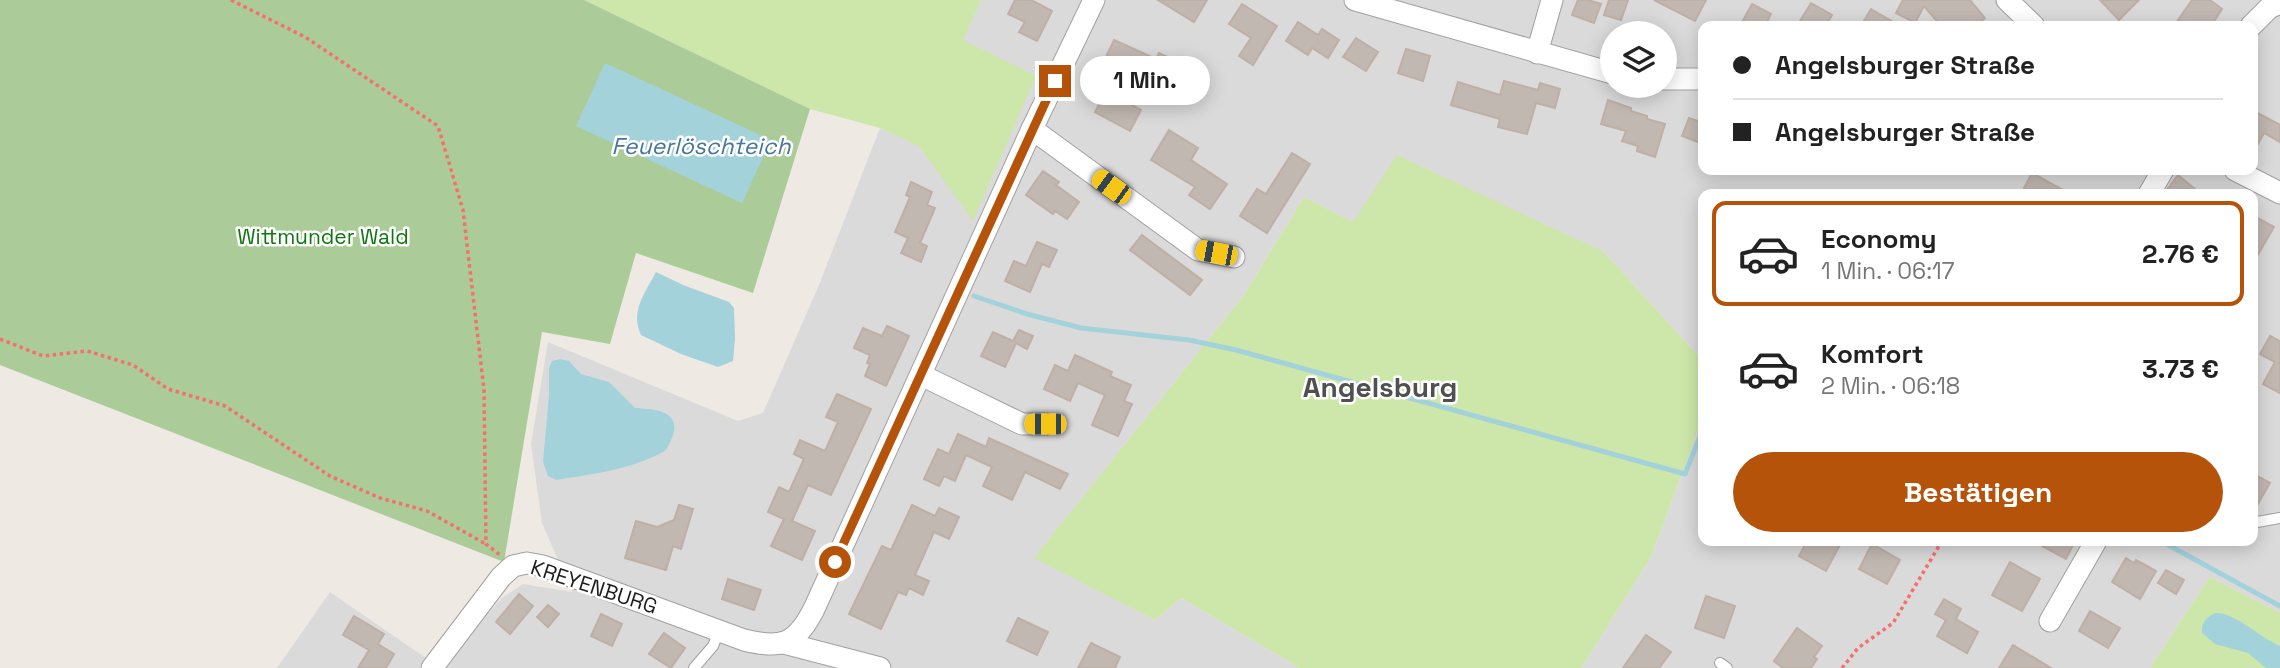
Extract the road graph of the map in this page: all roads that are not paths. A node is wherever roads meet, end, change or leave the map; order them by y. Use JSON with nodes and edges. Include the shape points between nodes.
{"nodes":[{"id":1,"x":1094,"y":0,"type":"edge"},
{"id":2,"x":1355,"y":0,"type":"edge"},
{"id":3,"x":1552,"y":0,"type":"edge"},
{"id":4,"x":2007,"y":0,"type":"edge"},
{"id":5,"x":2280,"y":2,"type":"edge"},
{"id":6,"x":2021,"y":21,"type":"edge"},
{"id":7,"x":2256,"y":21,"type":"edge"},
{"id":8,"x":1537,"y":54,"type":"junction"},
{"id":9,"x":1600,"y":70,"type":"edge"},
{"id":10,"x":1677,"y":79,"type":"edge"},
{"id":11,"x":1698,"y":79,"type":"edge"},
{"id":12,"x":1032,"y":129,"type":"junction"},
{"id":13,"x":2245,"y":175,"type":"edge"},
{"id":14,"x":2280,"y":193,"type":"edge"},
{"id":15,"x":1234,"y":257,"type":"dead end"},
{"id":16,"x":921,"y":375,"type":"junction"},
{"id":17,"x":1045,"y":424,"type":"dead end"},
{"id":18,"x":2280,"y":518,"type":"edge"},
{"id":19,"x":2258,"y":522,"type":"edge"},
{"id":20,"x":2093,"y":546,"type":"edge"},
{"id":21,"x":2050,"y":621,"type":"dead end"},
{"id":22,"x":719,"y":631,"type":"junction"},
{"id":23,"x":790,"y":639,"type":"junction"},
{"id":24,"x":432,"y":668,"type":"edge"},
{"id":25,"x":694,"y":668,"type":"edge"},
{"id":26,"x":880,"y":668,"type":"edge"}],
"edges":[{"from":1,"to":12,"type":"street"},
{"from":2,"to":8,"type":"street"},
{"from":3,"to":8,"type":"street"},
{"from":4,"to":6,"type":"street"},
{"from":5,"to":7,"type":"street"},
{"from":8,"to":9,"type":"street"},
{"from":10,"to":11,"type":"street"},
{"from":12,"to":15,"type":"street","via":[[1198,250]]},
{"from":12,"to":16,"type":"street"},
{"from":13,"to":14,"type":"street"},
{"from":16,"to":17,"type":"street","via":[[1022,424]]},
{"from":16,"to":23,"type":"street","via":[[814,609]]},
{"from":18,"to":19,"type":"lane"},
{"from":20,"to":21,"type":"street"},
{"from":22,"to":23,"type":"street","name":"KREYENBURG","via":[[766,645]]},
{"from":22,"to":24,"type":"street","name":"KREYENBURG","via":[[527,563],[513,566],[501,577]]},
{"from":22,"to":25,"type":"lane"},
{"from":23,"to":26,"type":"street","name":"KREYENBURG"}]}
